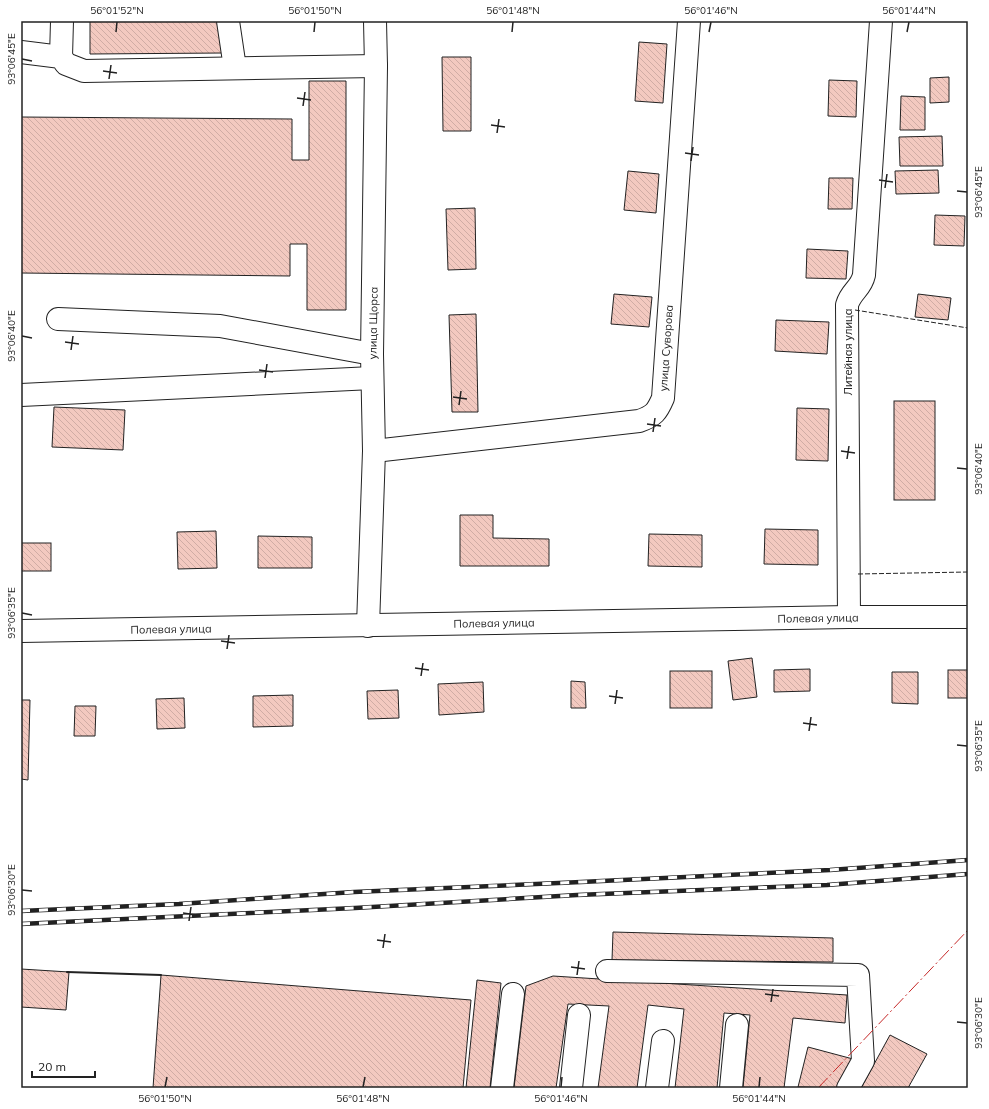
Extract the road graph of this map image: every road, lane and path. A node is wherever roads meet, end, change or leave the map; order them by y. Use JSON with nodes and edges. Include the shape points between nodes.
{"nodes":[{"id":1,"x":62,"y":21,"type":"edge"},
{"id":2,"x":228,"y":21,"type":"edge"},
{"id":3,"x":375,"y":21,"type":"edge"},
{"id":4,"x":689,"y":21,"type":"edge"},
{"id":5,"x":881,"y":21,"type":"edge"},
{"id":6,"x":21,"y":52,"type":"edge"},
{"id":7,"x":60,"y":57,"type":"junction"},
{"id":8,"x":376,"y":66,"type":"junction"},
{"id":9,"x":236,"y":68,"type":"junction"},
{"id":10,"x":58,"y":319,"type":"dead end"},
{"id":11,"x":372,"y":354,"type":"junction"},
{"id":12,"x":372,"y":378,"type":"junction"},
{"id":13,"x":21,"y":395,"type":"edge"},
{"id":14,"x":374,"y":451,"type":"junction"},
{"id":15,"x":849,"y":617,"type":"junction"},
{"id":16,"x":968,"y":617,"type":"edge"},
{"id":17,"x":368,"y":626,"type":"junction"},
{"id":18,"x":21,"y":631,"type":"edge"},
{"id":19,"x":607,"y":971,"type":"dead end"},
{"id":20,"x":513,"y":994,"type":"dead end"},
{"id":21,"x":579,"y":1015,"type":"dead end"},
{"id":22,"x":737,"y":1025,"type":"dead end"},
{"id":23,"x":663,"y":1041,"type":"dead end"},
{"id":24,"x":502,"y":1088,"type":"edge"},
{"id":25,"x":571,"y":1088,"type":"edge"},
{"id":26,"x":657,"y":1088,"type":"edge"},
{"id":27,"x":731,"y":1088,"type":"edge"},
{"id":28,"x":848,"y":1088,"type":"edge"}],
"edges":[{"from":1,"to":7,"type":"street"},
{"from":2,"to":9,"type":"street"},
{"from":3,"to":8,"type":"street","name":"улица Щорса"},
{"from":4,"to":14,"type":"street","name":"улица Суворова","via":[[663,398],[658,410],[650,418],[639,421]]},
{"from":5,"to":15,"type":"street","name":"Литейная улица","via":[[864,275],[862,284],[850,297],[847,305]]},
{"from":6,"to":7,"type":"street"},
{"from":7,"to":9,"type":"street","via":[[66,64],[84,71]]},
{"from":8,"to":9,"type":"street"},
{"from":8,"to":11,"type":"street","name":"улица Щорса"},
{"from":10,"to":11,"type":"street","via":[[220,326]]},
{"from":11,"to":12,"type":"street","name":"улица Щорса"},
{"from":12,"to":13,"type":"street"},
{"from":12,"to":14,"type":"street","name":"улица Щорса"},
{"from":14,"to":17,"type":"street","name":"улица Щорса"},
{"from":15,"to":16,"type":"street","name":"Полевая улица"},
{"from":15,"to":17,"type":"street","name":"Полевая улица"},
{"from":17,"to":18,"type":"street","name":"Полевая улица"},
{"from":19,"to":28,"type":"street","via":[[858,975],[863,1061]]},
{"from":20,"to":24,"type":"street"},
{"from":21,"to":25,"type":"street"},
{"from":22,"to":27,"type":"street"},
{"from":23,"to":26,"type":"street"}]}
